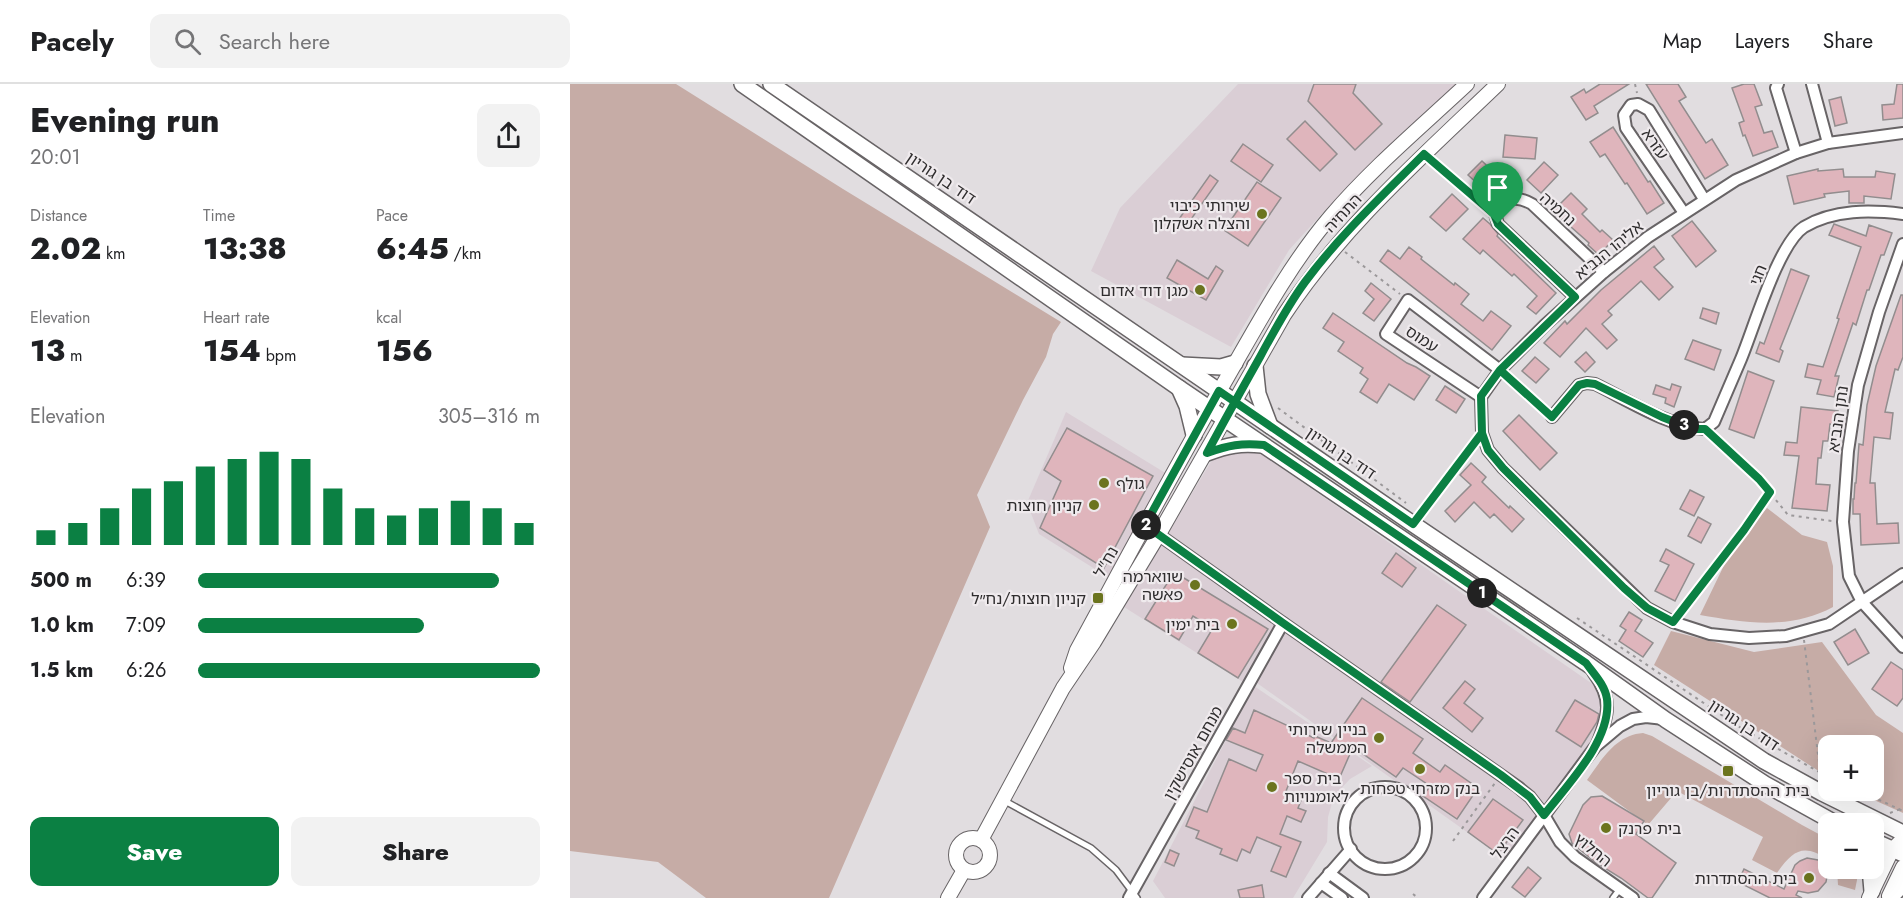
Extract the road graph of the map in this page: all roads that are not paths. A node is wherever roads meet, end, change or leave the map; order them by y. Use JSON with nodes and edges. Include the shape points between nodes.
{"nodes":[{"id":1,"x":742,"y":84,"type":"edge"},
{"id":2,"x":771,"y":84,"type":"edge"},
{"id":3,"x":1467,"y":84,"type":"edge"},
{"id":4,"x":1498,"y":84,"type":"edge"},
{"id":5,"x":1778,"y":84,"type":"edge"},
{"id":6,"x":1812,"y":84,"type":"edge"},
{"id":7,"x":1903,"y":133,"type":"edge"},
{"id":8,"x":1828,"y":143,"type":"junction"},
{"id":9,"x":1796,"y":153,"type":"junction"},
{"id":10,"x":1704,"y":199,"type":"junction"},
{"id":11,"x":1684,"y":213,"type":"junction"},
{"id":12,"x":1903,"y":214,"type":"edge"},
{"id":13,"x":1903,"y":244,"type":"edge"},
{"id":14,"x":1604,"y":273,"type":"junction"},
{"id":15,"x":1575,"y":297,"type":"junction"},
{"id":16,"x":1235,"y":363,"type":"junction"},
{"id":17,"x":1180,"y":364,"type":"junction"},
{"id":18,"x":1255,"y":366,"type":"junction"},
{"id":19,"x":1500,"y":370,"type":"junction"},
{"id":20,"x":1179,"y":388,"type":"junction"},
{"id":21,"x":1219,"y":391,"type":"junction"},
{"id":22,"x":1481,"y":396,"type":"junction"},
{"id":23,"x":1235,"y":402,"type":"junction"},
{"id":24,"x":1209,"y":408,"type":"junction"},
{"id":25,"x":1552,"y":417,"type":"road end"},
{"id":26,"x":1225,"y":419,"type":"junction"},
{"id":27,"x":1270,"y":426,"type":"junction"},
{"id":28,"x":1194,"y":435,"type":"junction"},
{"id":29,"x":1264,"y":445,"type":"junction"},
{"id":30,"x":1207,"y":453,"type":"junction"},
{"id":31,"x":1145,"y":525,"type":"junction"},
{"id":32,"x":1159,"y":534,"type":"junction"},
{"id":33,"x":1903,"y":574,"type":"edge"},
{"id":34,"x":1862,"y":602,"type":"junction"},
{"id":35,"x":1283,"y":623,"type":"junction"},
{"id":36,"x":1903,"y":647,"type":"edge"},
{"id":37,"x":1586,"y":663,"type":"junction"},
{"id":38,"x":1063,"y":688,"type":"junction"},
{"id":39,"x":1666,"y":720,"type":"junction"},
{"id":40,"x":1595,"y":747,"type":"junction"},
{"id":41,"x":1003,"y":800,"type":"junction"},
{"id":42,"x":1544,"y":815,"type":"junction"},
{"id":43,"x":1818,"y":815,"type":"edge"},
{"id":44,"x":1903,"y":833,"type":"edge"},
{"id":45,"x":981,"y":840,"type":"junction"},
{"id":46,"x":1884,"y":844,"type":"edge"},
{"id":47,"x":1899,"y":848,"type":"edge"},
{"id":48,"x":1350,"y":849,"type":"junction"},
{"id":49,"x":1903,"y":867,"type":"edge"},
{"id":50,"x":964,"y":870,"type":"junction"},
{"id":51,"x":1329,"y":873,"type":"junction"},
{"id":52,"x":1870,"y":879,"type":"edge"},
{"id":53,"x":1321,"y":883,"type":"junction"},
{"id":54,"x":1903,"y":884,"type":"edge"},
{"id":55,"x":1616,"y":894,"type":"edge"},
{"id":56,"x":1870,"y":895,"type":"edge"},
{"id":57,"x":1133,"y":896,"type":"edge"},
{"id":58,"x":948,"y":898,"type":"edge"},
{"id":59,"x":1308,"y":898,"type":"edge"},
{"id":60,"x":1342,"y":898,"type":"edge"},
{"id":61,"x":1363,"y":898,"type":"edge"},
{"id":62,"x":1483,"y":898,"type":"edge"},
{"id":63,"x":1633,"y":898,"type":"edge"},
{"id":64,"x":1889,"y":898,"type":"edge"}],
"edges":[{"from":1,"to":20,"type":"main road"},
{"from":2,"to":17,"type":"main road","name":"דוד בן גוריון"},
{"from":3,"to":16,"type":"street","name":"התחיה","via":[[1330,217],[1297,261]]},
{"from":4,"to":18,"type":"street","name":"התחיה","via":[[1336,244],[1305,282]]},
{"from":5,"to":9,"type":"street"},
{"from":6,"to":8,"type":"street"},
{"from":7,"to":8,"type":"street","name":"אליהו הנביא"},
{"from":8,"to":9,"type":"street","name":"אליהו הנביא"},
{"from":9,"to":10,"type":"street","name":"אליהו הנביא"},
{"from":10,"to":11,"type":"street","name":"אליהו הנביא"},
{"from":10,"to":11,"type":"street","name":"עזרא","via":[[1649,110],[1631,105],[1624,115],[1626,128]]},
{"from":11,"to":14,"type":"street","name":"אליהו הנביא"},
{"from":12,"to":25,"type":"street","name":"חגי","via":[[1859,212],[1827,217],[1803,228],[1788,245],[1775,271],[1719,412],[1705,429],[1693,429],[1662,417],[1587,383],[1579,385]]},
{"from":13,"to":34,"type":"street","name":"נתן הנביא","via":[[1858,386],[1848,450],[1843,522],[1849,576]]},
{"from":14,"to":15,"type":"street","name":"אליהו הנביא"},
{"from":14,"to":15,"type":"street","name":"נחמיה","via":[[1532,204],[1522,199],[1505,201],[1494,214],[1498,224]]},
{"from":15,"to":19,"type":"street","name":"אליהו הנביא"},
{"from":16,"to":17,"type":"main road","via":[[1221,367]]},
{"from":16,"to":21,"type":"street","name":"התחיה"},
{"from":17,"to":21,"type":"main road","name":"דוד בן גוריון"},
{"from":18,"to":23,"type":"street","name":"התחיה"},
{"from":18,"to":27,"type":"main road","via":[[1258,394]]},
{"from":19,"to":22,"type":"street","name":"אליהו הנביא"},
{"from":19,"to":22,"type":"street","name":"עמוס","via":[[1408,300],[1386,334]]},
{"from":20,"to":24,"type":"main road"},
{"from":20,"to":28,"type":"main road"},
{"from":21,"to":23,"type":"main road","name":"דוד בן גוריון"},
{"from":21,"to":24,"type":"street","name":"נח\"ל"},
{"from":22,"to":34,"type":"street","via":[[1482,433],[1488,450],[1647,608],[1673,622],[1710,634],[1749,638],[1786,636],[1829,624]]},
{"from":23,"to":26,"type":"street","name":"התחיה"},
{"from":23,"to":27,"type":"main road","name":"דוד בן גוריון"},
{"from":24,"to":26,"type":"main road"},
{"from":24,"to":28,"type":"street","name":"נח\"ל"},
{"from":26,"to":29,"type":"main road"},
{"from":26,"to":30,"type":"street","name":"נח\"ל"},
{"from":27,"to":44,"type":"main road","name":"דוד בן גוריון","via":[[1764,761]]},
{"from":28,"to":31,"type":"street","name":"נח\"ל"},
{"from":29,"to":30,"type":"main road","via":[[1229,445]]},
{"from":29,"to":37,"type":"main road"},
{"from":30,"to":32,"type":"street","name":"נח\"ל"},
{"from":31,"to":32,"type":"street","name":"החלוץ"},
{"from":31,"to":38,"type":"street","name":"נח\"ל","via":[[1077,650]]},
{"from":32,"to":35,"type":"street","name":"החלוץ"},
{"from":32,"to":38,"type":"street","name":"נח\"ל"},
{"from":33,"to":34,"type":"street"},
{"from":34,"to":36,"type":"street","name":"נתן הנביא"},
{"from":35,"to":42,"type":"street","name":"החלוץ","via":[[1501,775],[1530,797]]},
{"from":35,"to":57,"type":"street","name":"מנחם אוסישקין"},
{"from":37,"to":39,"type":"main road"},
{"from":37,"to":40,"type":"street","name":"הרצל","via":[[1607,698],[1603,729]]},
{"from":38,"to":41,"type":"street","name":"נח\"ל"},
{"from":39,"to":40,"type":"street","name":"הרצל","via":[[1633,719]]},
{"from":39,"to":43,"type":"main road"},
{"from":40,"to":42,"type":"street","name":"הרצל"},
{"from":41,"to":45,"type":"street","name":"נח\"ל"},
{"from":41,"to":57,"type":"lane","via":[[1091,848],[1116,870]]},
{"from":42,"to":55,"type":"street","name":"החלוץ","via":[[1567,849]]},
{"from":42,"to":62,"type":"street","name":"הרצל"},
{"from":45,"to":50,"type":"street","via":[[971,838],[958,845],[955,856]]},
{"from":45,"to":50,"type":"street","via":[[989,848],[988,863],[980,871]]},
{"from":46,"to":47,"type":"main road"},
{"from":47,"to":56,"type":"street"},
{"from":48,"to":48,"type":"street","via":[[1373,867],[1401,866],[1422,847],[1426,819],[1421,807],[1402,790],[1376,788],[1364,793],[1347,812],[1345,831]]},
{"from":48,"to":51,"type":"street"},
{"from":49,"to":64,"type":"street"},
{"from":50,"to":58,"type":"street"},
{"from":51,"to":53,"type":"street"},
{"from":51,"to":61,"type":"street"},
{"from":52,"to":56,"type":"main road"},
{"from":53,"to":59,"type":"street"},
{"from":53,"to":60,"type":"street"},
{"from":54,"to":64,"type":"main road"},
{"from":55,"to":63,"type":"street","name":"החלוץ"}]}
